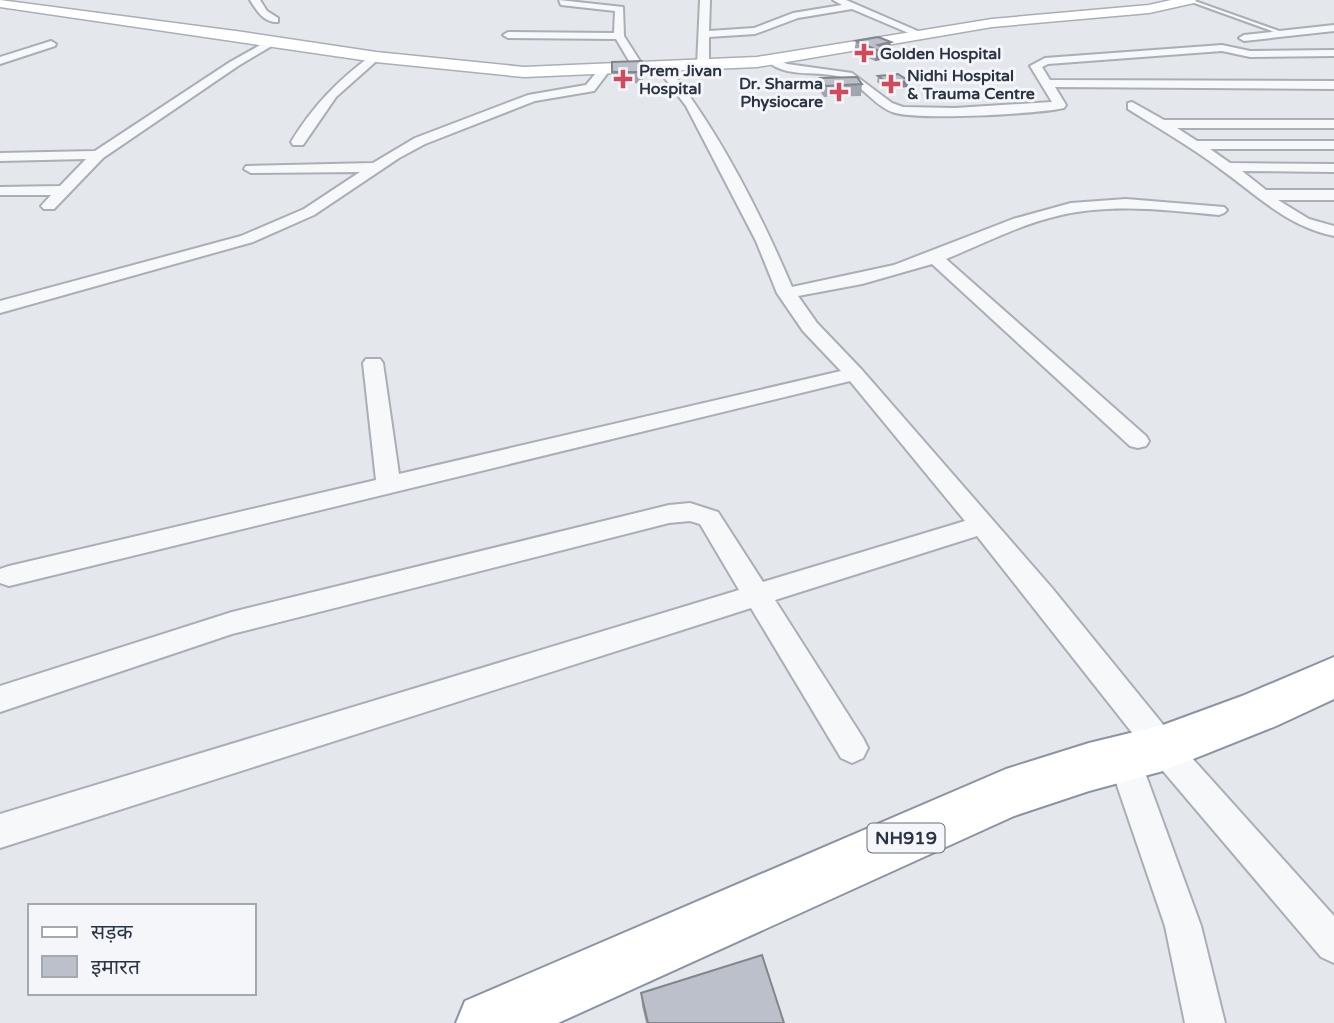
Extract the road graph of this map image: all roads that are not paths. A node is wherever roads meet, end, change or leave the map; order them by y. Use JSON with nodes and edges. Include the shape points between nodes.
{"nodes":[{"id":1,"x":255,"y":0,"type":"edge"},
{"id":2,"x":565,"y":0,"type":"edge"},
{"id":3,"x":705,"y":0,"type":"edge"},
{"id":4,"x":838,"y":0,"type":"edge"},
{"id":5,"x":1189,"y":0,"type":"edge"},
{"id":6,"x":0,"y":3,"type":"edge"},
{"id":7,"x":621,"y":4,"type":"edge"},
{"id":8,"x":849,"y":6,"type":"junction"},
{"id":9,"x":275,"y":20,"type":"dead end"},
{"id":10,"x":1334,"y":28,"type":"edge"},
{"id":11,"x":1282,"y":33,"type":"junction"},
{"id":12,"x":703,"y":34,"type":"junction"},
{"id":13,"x":922,"y":34,"type":"junction"},
{"id":14,"x":508,"y":35,"type":"dead end"},
{"id":15,"x":619,"y":36,"type":"junction"},
{"id":16,"x":1244,"y":37,"type":"dead end"},
{"id":17,"x":275,"y":41,"type":"junction"},
{"id":18,"x":51,"y":44,"type":"dead end"},
{"id":19,"x":1334,"y":52,"type":"edge"},
{"id":20,"x":376,"y":57,"type":"junction"},
{"id":21,"x":772,"y":60,"type":"junction"},
{"id":22,"x":0,"y":61,"type":"edge"},
{"id":23,"x":703,"y":66,"type":"junction"},
{"id":24,"x":663,"y":68,"type":"junction"},
{"id":25,"x":639,"y":69,"type":"junction"},
{"id":26,"x":604,"y":70,"type":"junction"},
{"id":27,"x":1047,"y":83,"type":"junction"},
{"id":28,"x":1334,"y":85,"type":"edge"},
{"id":29,"x":1132,"y":106,"type":"dead end"},
{"id":30,"x":1161,"y":124,"type":"junction"},
{"id":31,"x":1334,"y":124,"type":"edge"},
{"id":32,"x":298,"y":142,"type":"dead end"},
{"id":33,"x":1194,"y":145,"type":"junction"},
{"id":34,"x":1334,"y":145,"type":"edge"},
{"id":35,"x":98,"y":155,"type":"junction"},
{"id":36,"x":0,"y":157,"type":"edge"},
{"id":37,"x":376,"y":167,"type":"junction"},
{"id":38,"x":1226,"y":167,"type":"junction"},
{"id":39,"x":1334,"y":168,"type":"edge"},
{"id":40,"x":251,"y":169,"type":"dead end"},
{"id":41,"x":65,"y":190,"type":"junction"},
{"id":42,"x":0,"y":191,"type":"edge"},
{"id":43,"x":1265,"y":195,"type":"junction"},
{"id":44,"x":1334,"y":195,"type":"edge"},
{"id":45,"x":49,"y":206,"type":"dead end"},
{"id":46,"x":1219,"y":210,"type":"dead end"},
{"id":47,"x":1334,"y":231,"type":"edge"},
{"id":48,"x":934,"y":258,"type":"junction"},
{"id":49,"x":786,"y":293,"type":"junction"},
{"id":50,"x":0,"y":307,"type":"edge"},
{"id":51,"x":373,"y":363,"type":"dead end"},
{"id":52,"x":855,"y":374,"type":"junction"},
{"id":53,"x":1138,"y":441,"type":"dead end"},
{"id":54,"x":389,"y":486,"type":"junction"},
{"id":55,"x":982,"y":525,"type":"junction"},
{"id":56,"x":9,"y":576,"type":"dead end"},
{"id":57,"x":757,"y":593,"type":"junction"},
{"id":58,"x":1334,"y":677,"type":"edge"},
{"id":59,"x":0,"y":699,"type":"edge"},
{"id":60,"x":852,"y":748,"type":"dead end"},
{"id":61,"x":1143,"y":753,"type":"junction"},
{"id":62,"x":0,"y":831,"type":"edge"},
{"id":63,"x":1334,"y":944,"type":"edge"},
{"id":64,"x":487,"y":1023,"type":"edge"},
{"id":65,"x":1205,"y":1023,"type":"edge"}],
"edges":[{"from":1,"to":9,"type":"street","via":[[263,13]]},
{"from":2,"to":7,"type":"street","via":[[570,5]]},
{"from":3,"to":12,"type":"street"},
{"from":4,"to":8,"type":"street"},
{"from":5,"to":11,"type":"lane"},
{"from":5,"to":13,"type":"main road","via":[[1149,9],[1013,20]]},
{"from":6,"to":17,"type":"main road"},
{"from":7,"to":15,"type":"street"},
{"from":8,"to":12,"type":"street","via":[[796,15],[755,31]]},
{"from":8,"to":13,"type":"street"},
{"from":10,"to":11,"type":"street"},
{"from":11,"to":16,"type":"street"},
{"from":12,"to":23,"type":"street"},
{"from":13,"to":21,"type":"main road"},
{"from":14,"to":15,"type":"street"},
{"from":15,"to":25,"type":"street"},
{"from":17,"to":20,"type":"main road"},
{"from":17,"to":35,"type":"street"},
{"from":18,"to":22,"type":"street"},
{"from":19,"to":27,"type":"street","via":[[1250,54],[1222,48],[1045,61],[1036,66]]},
{"from":20,"to":26,"type":"main road","via":[[524,72]]},
{"from":20,"to":32,"type":"street","via":[[323,101]]},
{"from":21,"to":23,"type":"main road"},
{"from":21,"to":27,"type":"street","via":[[784,67],[848,75],[901,111],[974,112],[1060,105]]},
{"from":23,"to":24,"type":"main road"},
{"from":24,"to":25,"type":"main road"},
{"from":24,"to":49,"type":"street","via":[[692,105],[764,241]]},
{"from":25,"to":26,"type":"main road"},
{"from":26,"to":37,"type":"street","via":[[593,86],[532,98],[421,141]]},
{"from":27,"to":28,"type":"street"},
{"from":29,"to":30,"type":"street"},
{"from":30,"to":31,"type":"street"},
{"from":30,"to":33,"type":"street"},
{"from":33,"to":34,"type":"street"},
{"from":33,"to":38,"type":"street"},
{"from":35,"to":36,"type":"street"},
{"from":35,"to":41,"type":"street"},
{"from":37,"to":40,"type":"street"},
{"from":37,"to":50,"type":"street","via":[[309,212],[247,239]]},
{"from":38,"to":39,"type":"street"},
{"from":38,"to":43,"type":"street"},
{"from":41,"to":42,"type":"street"},
{"from":41,"to":45,"type":"street"},
{"from":43,"to":44,"type":"street"},
{"from":43,"to":47,"type":"street","via":[[1297,218]]},
{"from":46,"to":48,"type":"street","via":[[1121,203],[1069,208],[1028,219]]},
{"from":48,"to":49,"type":"street"},
{"from":48,"to":53,"type":"street"},
{"from":49,"to":52,"type":"street","via":[[810,327]]},
{"from":51,"to":54,"type":"street"},
{"from":52,"to":54,"type":"street"},
{"from":52,"to":55,"type":"street"},
{"from":54,"to":56,"type":"street"},
{"from":55,"to":57,"type":"street"},
{"from":55,"to":61,"type":"street"},
{"from":57,"to":59,"type":"street","via":[[709,518],[690,512],[669,514],[232,623]]},
{"from":57,"to":60,"type":"street"},
{"from":57,"to":62,"type":"street"},
{"from":58,"to":61,"type":"highway","number":"NH919","via":[[1259,711]]},
{"from":61,"to":63,"type":"street"},
{"from":61,"to":64,"type":"highway","number":"NH919","via":[[1006,794]]},
{"from":61,"to":65,"type":"street"}]}
